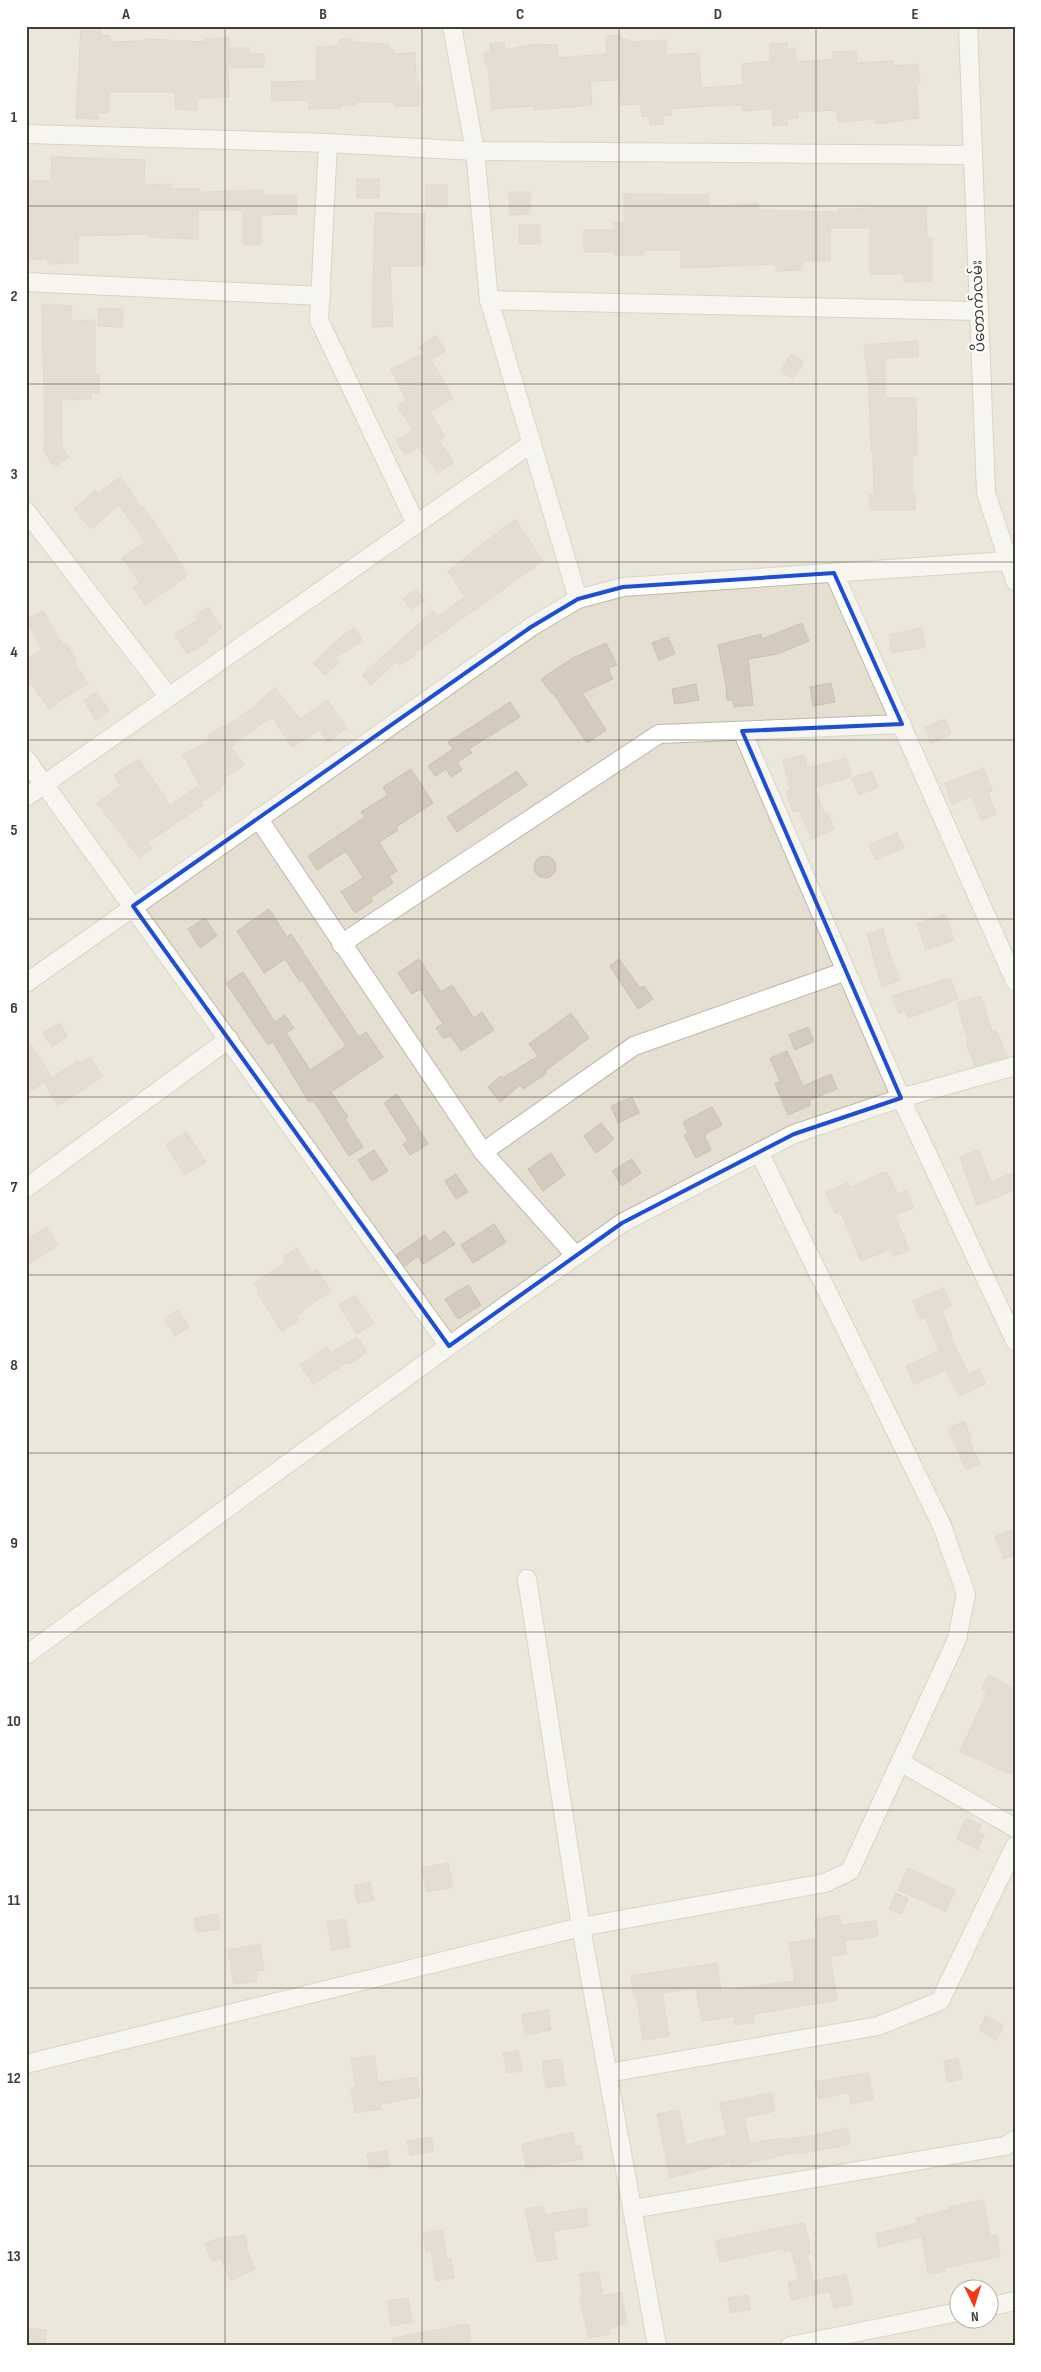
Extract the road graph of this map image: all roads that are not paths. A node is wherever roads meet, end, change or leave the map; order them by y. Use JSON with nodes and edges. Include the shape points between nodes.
{"nodes":[{"id":1,"x":452,"y":26,"type":"edge"},
{"id":2,"x":968,"y":26,"type":"edge"},
{"id":3,"x":26,"y":134,"type":"edge"},
{"id":4,"x":328,"y":143,"type":"junction"},
{"id":5,"x":475,"y":151,"type":"junction"},
{"id":6,"x":972,"y":155,"type":"junction"},
{"id":7,"x":26,"y":282,"type":"edge"},
{"id":8,"x":320,"y":296,"type":"junction"},
{"id":9,"x":489,"y":300,"type":"junction"},
{"id":10,"x":978,"y":311,"type":"junction"},
{"id":11,"x":532,"y":443,"type":"junction"},
{"id":12,"x":26,"y":511,"type":"edge"},
{"id":13,"x":416,"y":524,"type":"junction"},
{"id":14,"x":1007,"y":561,"type":"junction"},
{"id":15,"x":834,"y":573,"type":"junction"},
{"id":16,"x":1015,"y":581,"type":"edge"},
{"id":17,"x":578,"y":599,"type":"junction"},
{"id":18,"x":169,"y":697,"type":"junction"},
{"id":19,"x":902,"y":724,"type":"junction"},
{"id":20,"x":742,"y":731,"type":"junction"},
{"id":21,"x":26,"y":759,"type":"edge"},
{"id":22,"x":44,"y":784,"type":"junction"},
{"id":23,"x":26,"y":797,"type":"edge"},
{"id":24,"x":258,"y":818,"type":"junction"},
{"id":25,"x":134,"y":906,"type":"junction"},
{"id":26,"x":341,"y":944,"type":"junction"},
{"id":27,"x":846,"y":971,"type":"junction"},
{"id":28,"x":1015,"y":981,"type":"edge"},
{"id":29,"x":26,"y":983,"type":"edge"},
{"id":30,"x":229,"y":1040,"type":"junction"},
{"id":31,"x":1015,"y":1066,"type":"edge"},
{"id":32,"x":901,"y":1098,"type":"junction"},
{"id":33,"x":483,"y":1152,"type":"junction"},
{"id":34,"x":760,"y":1152,"type":"junction"},
{"id":35,"x":26,"y":1188,"type":"edge"},
{"id":36,"x":576,"y":1256,"type":"junction"},
{"id":37,"x":1015,"y":1341,"type":"edge"},
{"id":38,"x":449,"y":1346,"type":"junction"},
{"id":39,"x":527,"y":1579,"type":"dead end"},
{"id":40,"x":26,"y":1655,"type":"edge"},
{"id":41,"x":900,"y":1762,"type":"junction"},
{"id":42,"x":1015,"y":1828,"type":"edge"},
{"id":43,"x":1015,"y":1846,"type":"edge"},
{"id":44,"x":581,"y":1927,"type":"junction"},
{"id":45,"x":26,"y":2064,"type":"edge"},
{"id":46,"x":608,"y":2073,"type":"junction"},
{"id":47,"x":1015,"y":2140,"type":"edge"},
{"id":48,"x":632,"y":2209,"type":"junction"},
{"id":49,"x":1015,"y":2301,"type":"edge"},
{"id":50,"x":998,"y":2304,"type":"edge"},
{"id":51,"x":948,"y":2314,"type":"edge"},
{"id":52,"x":657,"y":2346,"type":"edge"},
{"id":53,"x":790,"y":2346,"type":"edge"}],
"edges":[{"from":1,"to":5,"type":"street"},
{"from":2,"to":6,"type":"street","name":"ပိတောက်လမ်း"},
{"from":3,"to":4,"type":"street"},
{"from":4,"to":5,"type":"street"},
{"from":4,"to":8,"type":"street"},
{"from":5,"to":6,"type":"street"},
{"from":5,"to":9,"type":"street"},
{"from":6,"to":10,"type":"street","name":"ပိတောက်လမ်း"},
{"from":7,"to":8,"type":"street"},
{"from":8,"to":13,"type":"street","via":[[319,320]]},
{"from":9,"to":10,"type":"street"},
{"from":9,"to":11,"type":"street"},
{"from":10,"to":14,"type":"street","name":"ပိတောက်လမ်း","via":[[986,493]]},
{"from":11,"to":13,"type":"street"},
{"from":11,"to":17,"type":"street"},
{"from":12,"to":18,"type":"street"},
{"from":13,"to":18,"type":"street"},
{"from":14,"to":15,"type":"street"},
{"from":14,"to":16,"type":"street","name":"ပိတောက်လမ်း"},
{"from":15,"to":17,"type":"street","via":[[623,588]]},
{"from":15,"to":19,"type":"street"},
{"from":17,"to":24,"type":"street","via":[[531,626]]},
{"from":18,"to":22,"type":"street"},
{"from":19,"to":20,"type":"street"},
{"from":19,"to":28,"type":"street"},
{"from":20,"to":26,"type":"street","via":[[659,734]]},
{"from":20,"to":27,"type":"street"},
{"from":21,"to":22,"type":"street"},
{"from":22,"to":23,"type":"street"},
{"from":22,"to":25,"type":"street"},
{"from":24,"to":25,"type":"street"},
{"from":24,"to":26,"type":"street"},
{"from":25,"to":29,"type":"street"},
{"from":25,"to":30,"type":"street"},
{"from":26,"to":33,"type":"street"},
{"from":27,"to":32,"type":"street"},
{"from":27,"to":33,"type":"street","via":[[634,1046]]},
{"from":30,"to":35,"type":"street"},
{"from":30,"to":38,"type":"street"},
{"from":31,"to":32,"type":"street"},
{"from":32,"to":34,"type":"street","via":[[794,1134]]},
{"from":32,"to":37,"type":"street"},
{"from":33,"to":36,"type":"street"},
{"from":34,"to":36,"type":"street","via":[[622,1223]]},
{"from":34,"to":41,"type":"street","via":[[942,1526],[966,1594],[957,1639]]},
{"from":36,"to":38,"type":"street"},
{"from":38,"to":40,"type":"street"},
{"from":39,"to":44,"type":"street"},
{"from":41,"to":42,"type":"street"},
{"from":41,"to":44,"type":"street","via":[[850,1871],[825,1883]]},
{"from":43,"to":46,"type":"street","via":[[940,2001],[878,2026]]},
{"from":44,"to":45,"type":"street"},
{"from":44,"to":46,"type":"street"},
{"from":46,"to":48,"type":"street"},
{"from":47,"to":48,"type":"street","via":[[1005,2146]]},
{"from":48,"to":52,"type":"street"},
{"from":49,"to":50,"type":"street"},
{"from":51,"to":53,"type":"street"}]}
